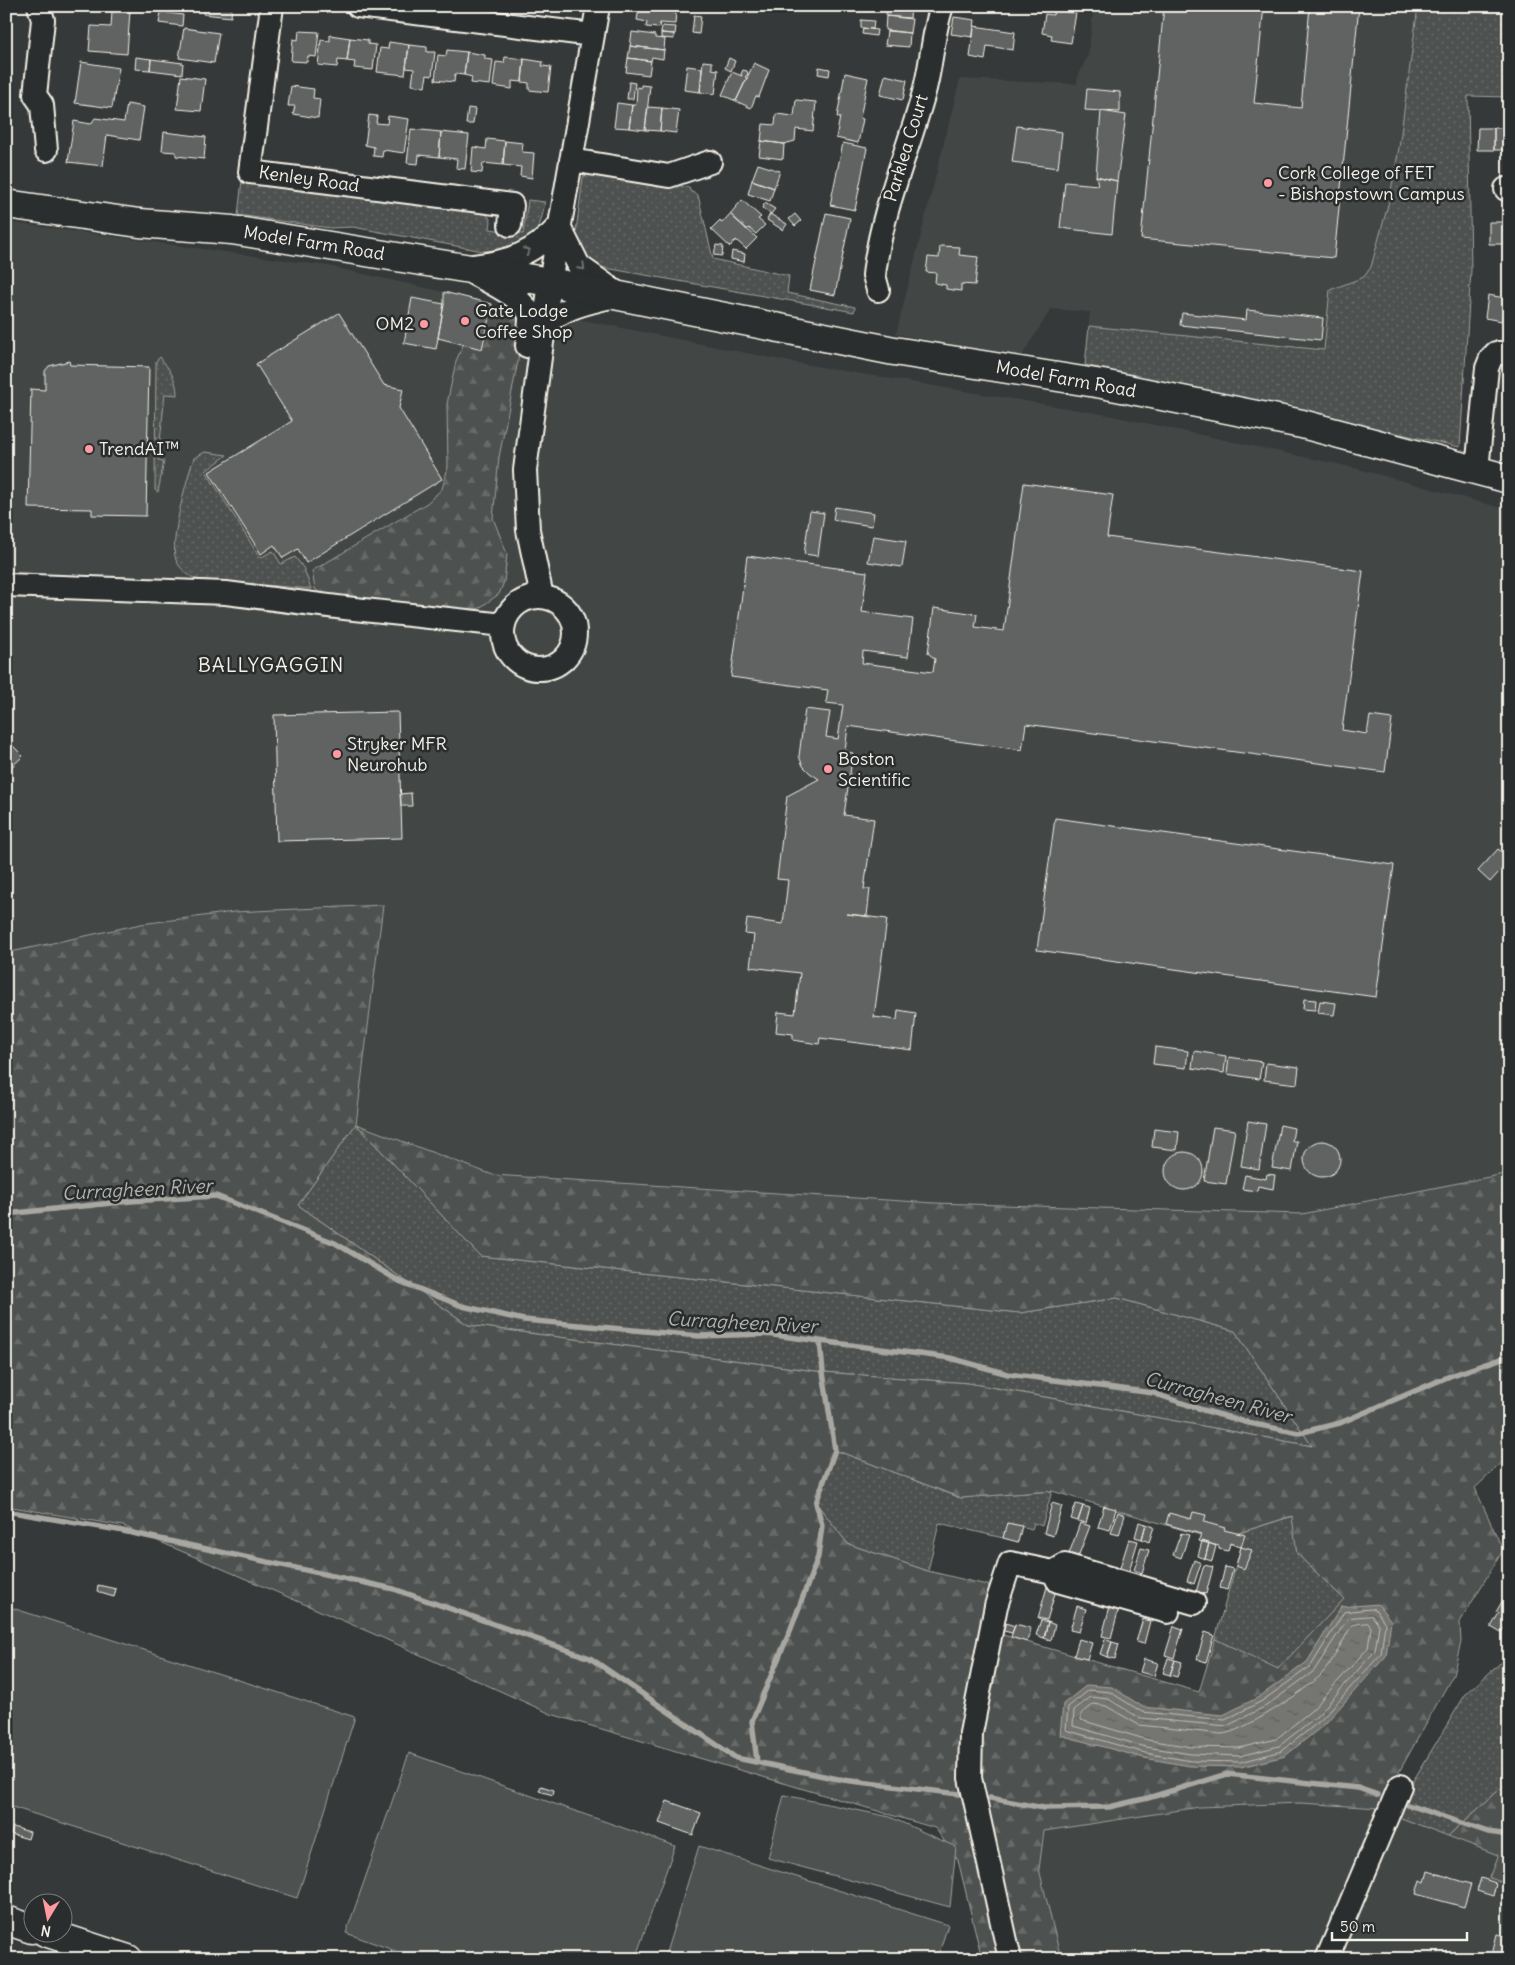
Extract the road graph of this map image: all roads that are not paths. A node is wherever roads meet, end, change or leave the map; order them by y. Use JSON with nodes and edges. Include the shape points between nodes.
{"nodes":[{"id":1,"x":39,"y":6,"type":"edge"},
{"id":2,"x":272,"y":6,"type":"edge"},
{"id":3,"x":358,"y":6,"type":"edge"},
{"id":4,"x":598,"y":6,"type":"edge"},
{"id":5,"x":942,"y":6,"type":"edge"},
{"id":6,"x":593,"y":35,"type":"junction"},
{"id":7,"x":46,"y":150,"type":"dead end"},
{"id":8,"x":571,"y":160,"type":"junction"},
{"id":9,"x":710,"y":162,"type":"dead end"},
{"id":10,"x":6,"y":204,"type":"edge"},
{"id":11,"x":510,"y":225,"type":"dead end"},
{"id":12,"x":559,"y":226,"type":"junction"},
{"id":13,"x":464,"y":267,"type":"junction"},
{"id":14,"x":550,"y":282,"type":"junction"},
{"id":15,"x":878,"y":290,"type":"dead end"},
{"id":16,"x":620,"y":295,"type":"junction"},
{"id":17,"x":544,"y":325,"type":"junction"},
{"id":18,"x":1509,"y":353,"type":"edge"},
{"id":19,"x":533,"y":406,"type":"junction"},
{"id":20,"x":1477,"y":470,"type":"junction"},
{"id":21,"x":1509,"y":479,"type":"edge"},
{"id":22,"x":6,"y":585,"type":"edge"},
{"id":23,"x":542,"y":597,"type":"junction"},
{"id":24,"x":504,"y":625,"type":"junction"},
{"id":25,"x":1192,"y":1611,"type":"dead end"},
{"id":26,"x":1400,"y":1786,"type":"dead end"},
{"id":27,"x":6,"y":1920,"type":"edge"},
{"id":28,"x":22,"y":1926,"type":"edge"},
{"id":29,"x":72,"y":1941,"type":"edge"},
{"id":30,"x":128,"y":1959,"type":"edge"},
{"id":31,"x":1010,"y":1959,"type":"edge"},
{"id":32,"x":1327,"y":1959,"type":"edge"}],
"edges":[{"from":1,"to":7,"type":"street","via":[[44,20],[35,95],[42,105]]},
{"from":2,"to":11,"type":"street","name":"Kenley Road","via":[[250,172],[512,205]]},
{"from":3,"to":6,"type":"street"},
{"from":4,"to":6,"type":"street"},
{"from":5,"to":15,"type":"street","name":"Parklea Court","via":[[924,94],[884,217],[874,275]]},
{"from":6,"to":8,"type":"street"},
{"from":8,"to":9,"type":"street","via":[[669,176]]},
{"from":8,"to":12,"type":"street"},
{"from":10,"to":13,"type":"main road","name":"Model Farm Road","via":[[139,223],[232,230]]},
{"from":13,"to":12,"type":"street","one_way":true,"via":[[502,262],[527,252],[544,242]]},
{"from":12,"to":14,"type":"street"},
{"from":12,"to":16,"type":"street","name":"Model Farm Road","one_way":true,"via":[[579,266]]},
{"from":13,"to":14,"type":"main road","name":"Model Farm Road"},
{"from":13,"to":19,"type":"street","via":[[520,301],[527,309],[530,317],[523,391]]},
{"from":14,"to":16,"type":"main road","name":"Model Farm Road"},
{"from":14,"to":17,"type":"street"},
{"from":16,"to":17,"type":"street","via":[[571,307]]},
{"from":16,"to":20,"type":"main road","name":"Model Farm Road","via":[[894,351],[1102,384],[1302,424]]},
{"from":17,"to":19,"type":"street"},
{"from":18,"to":20,"type":"street","via":[[1496,353],[1487,368]]},
{"from":19,"to":23,"type":"street","via":[[525,470],[525,500]]},
{"from":20,"to":21,"type":"main road","name":"Model Farm Road"},
{"from":22,"to":24,"type":"street","via":[[226,592]]},
{"from":23,"to":24,"type":"street","via":[[522,601],[507,615]]},
{"from":23,"to":24,"type":"street","via":[[564,607],[575,628],[570,651],[554,666],[532,668],[512,657],[503,636]]},
{"from":25,"to":31,"type":"street","via":[[1058,1581],[1053,1572],[1010,1563],[996,1606],[971,1733],[970,1778]]},
{"from":26,"to":32,"type":"street"},
{"from":27,"to":28,"type":"main road"},
{"from":29,"to":30,"type":"main road"}]}
